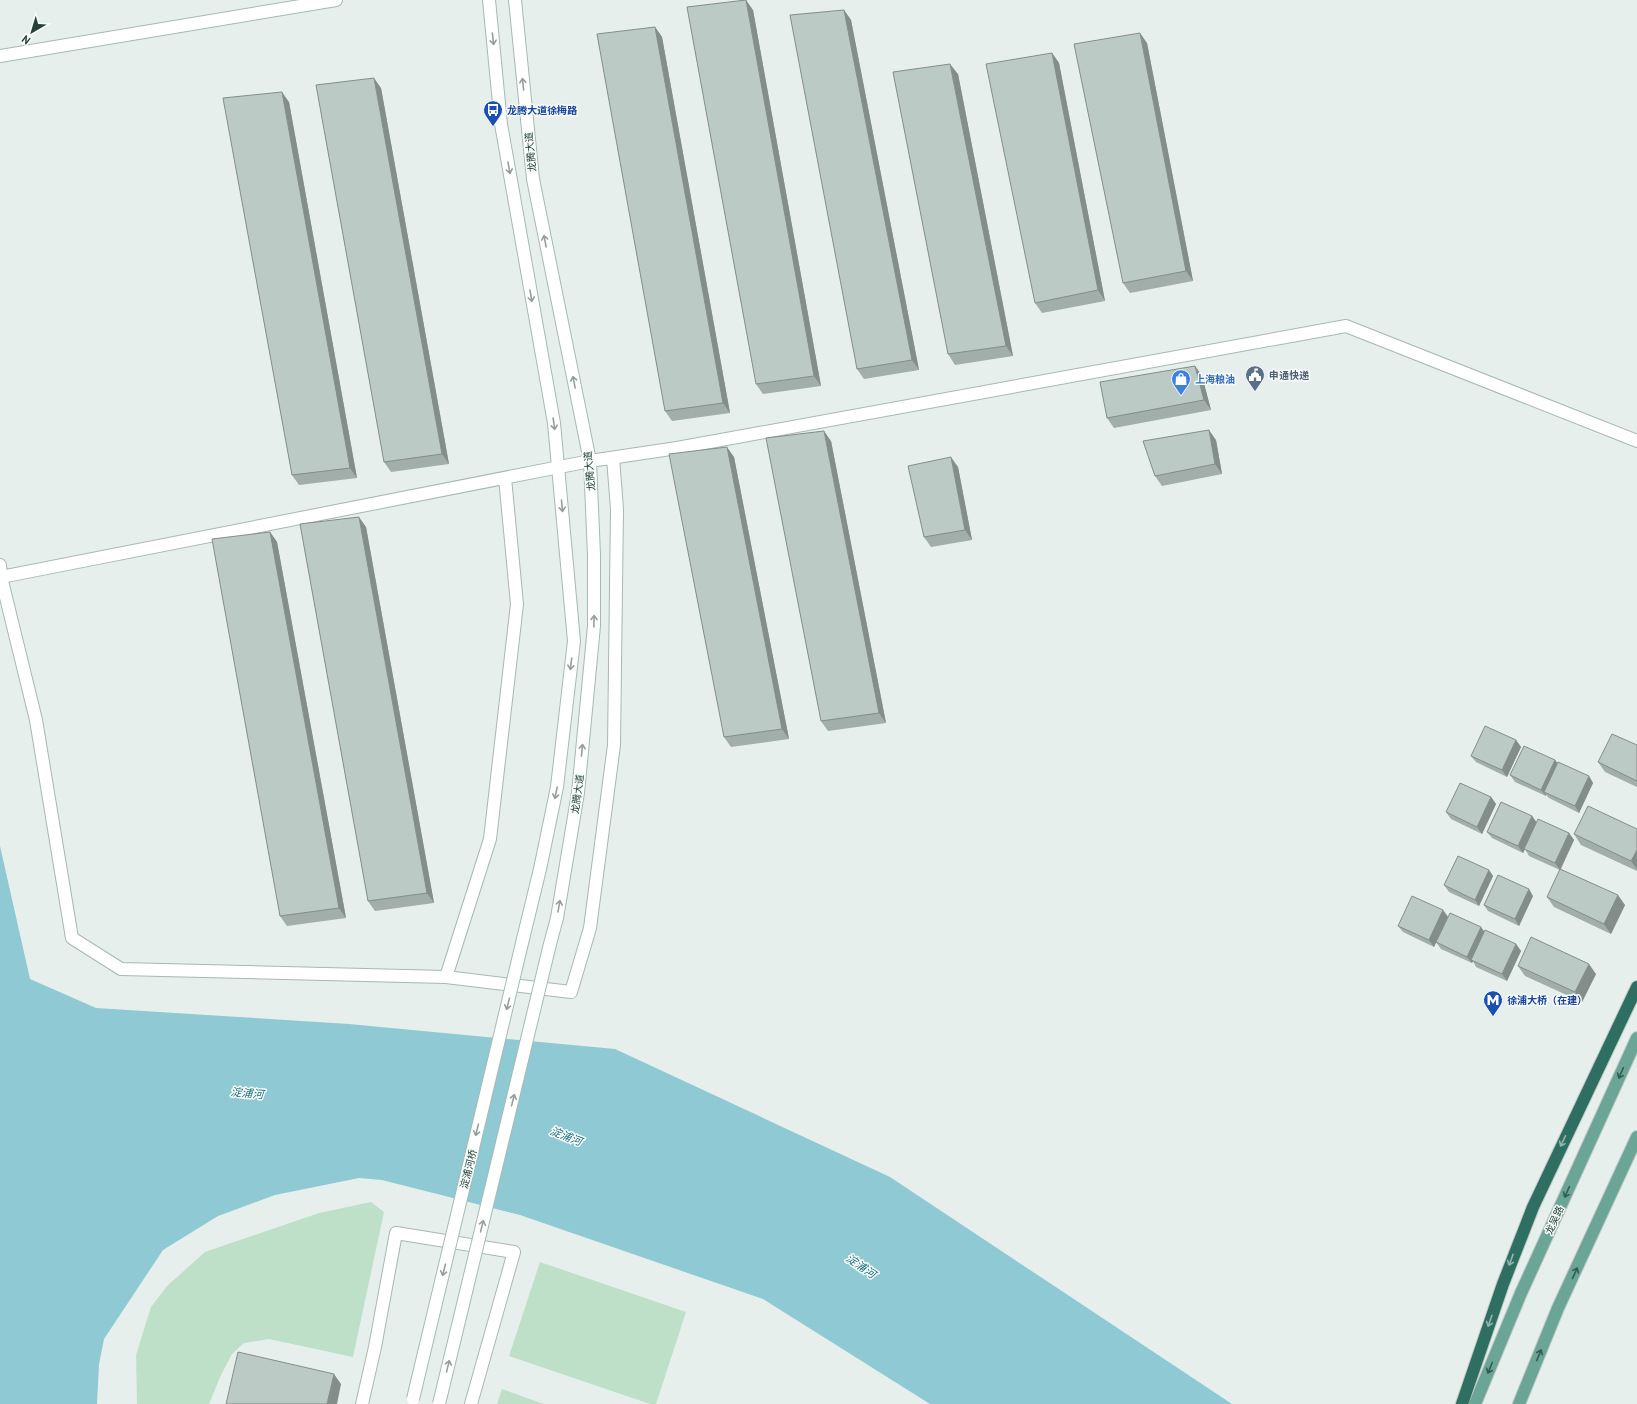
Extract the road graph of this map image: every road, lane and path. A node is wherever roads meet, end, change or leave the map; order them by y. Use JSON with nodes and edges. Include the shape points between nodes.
{"nodes":[{"id":1,"x":336,"y":0,"type":"edge"},
{"id":2,"x":489,"y":0,"type":"edge"},
{"id":3,"x":515,"y":0,"type":"edge"},
{"id":4,"x":0,"y":56,"type":"edge"},
{"id":5,"x":1637,"y":441,"type":"edge"},
{"id":6,"x":613,"y":458,"type":"junction"},
{"id":7,"x":590,"y":461,"type":"junction"},
{"id":8,"x":558,"y":468,"type":"junction"},
{"id":9,"x":505,"y":478,"type":"junction"},
{"id":10,"x":0,"y":571,"type":"edge"},
{"id":11,"x":446,"y":977,"type":"junction"},
{"id":12,"x":1637,"y":987,"type":"edge"},
{"id":13,"x":1637,"y":1038,"type":"edge"},
{"id":14,"x":1637,"y":1137,"type":"edge"},
{"id":15,"x":412,"y":1402,"type":"edge"},
{"id":16,"x":362,"y":1404,"type":"edge"},
{"id":17,"x":439,"y":1404,"type":"edge"},
{"id":18,"x":471,"y":1404,"type":"edge"},
{"id":19,"x":1462,"y":1404,"type":"edge"},
{"id":20,"x":1475,"y":1404,"type":"edge"},
{"id":21,"x":1519,"y":1404,"type":"edge"}],
"edges":[{"from":1,"to":4,"type":"street"},
{"from":2,"to":8,"type":"street","one_way":true,"via":[[501,124],[554,423]]},
{"from":7,"to":3,"type":"street","name":"龙腾大道","one_way":true,"via":[[533,179]]},
{"from":5,"to":6,"type":"street","via":[[1346,326]]},
{"from":6,"to":7,"type":"street"},
{"from":6,"to":11,"type":"street","via":[[617,509],[614,745],[590,928],[571,992]]},
{"from":7,"to":8,"type":"street"},
{"from":17,"to":7,"type":"street","name":"龙腾大道","one_way":true,"bridge":true,"via":[[557,918],[578,794],[594,626]]},
{"from":8,"to":9,"type":"street"},
{"from":8,"to":15,"type":"street","name":"淀浦河桥","one_way":true,"bridge":true,"via":[[574,642],[557,788]]},
{"from":9,"to":10,"type":"street"},
{"from":9,"to":11,"type":"street","via":[[517,604],[490,840]]},
{"from":10,"to":11,"type":"street","via":[[36,720],[72,938],[121,969]]},
{"from":12,"to":19,"type":"highway","one_way":true,"via":[[1550,1169],[1517,1246]]},
{"from":13,"to":20,"type":"main road","name":"龙吴路","one_way":true,"via":[[1521,1293]]},
{"from":21,"to":14,"type":"main road","one_way":true,"via":[[1558,1308]]},
{"from":16,"to":18,"type":"street","via":[[396,1233],[514,1252]]}]}
